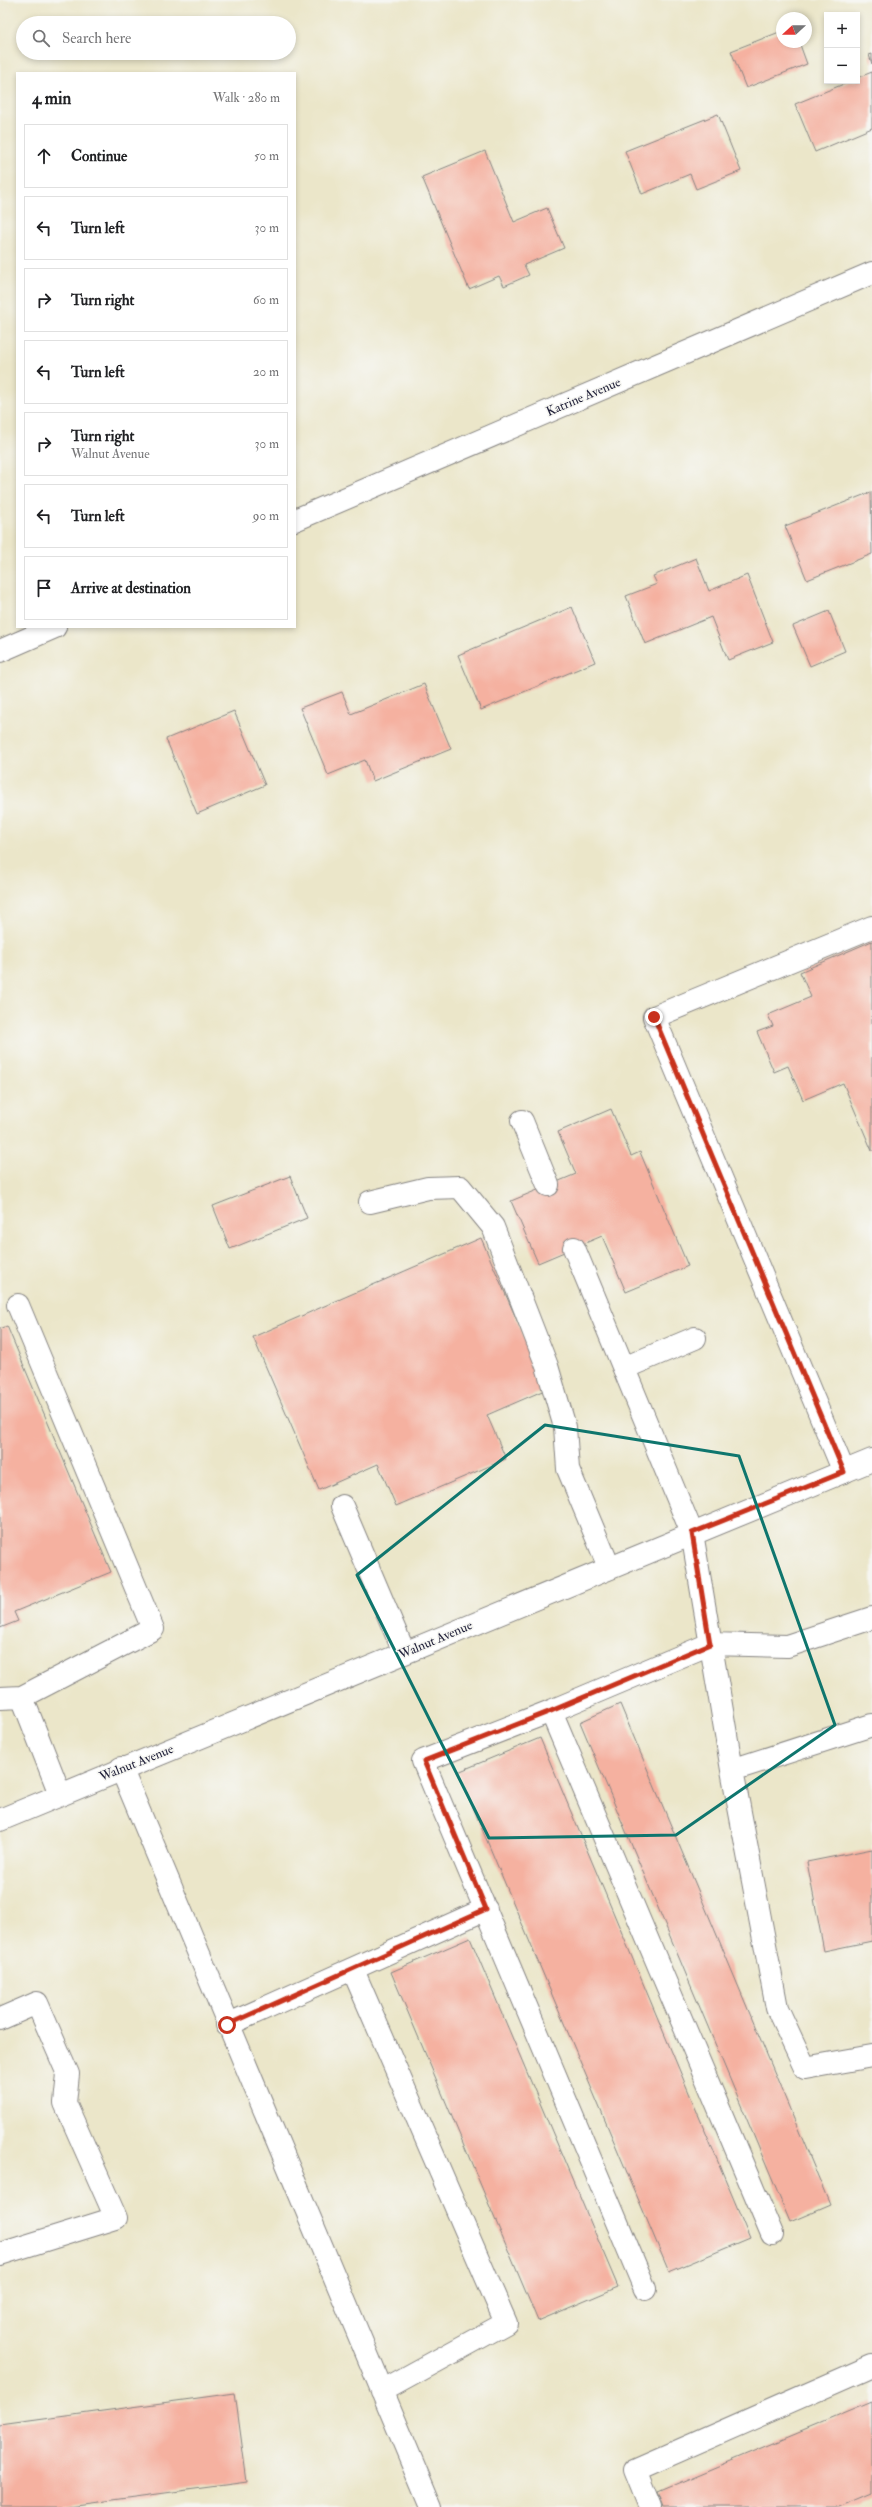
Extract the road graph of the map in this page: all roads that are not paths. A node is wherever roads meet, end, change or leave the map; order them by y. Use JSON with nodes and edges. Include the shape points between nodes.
{"nodes":[{"id":1,"x":872,"y":274,"type":"edge"},
{"id":2,"x":296,"y":520,"type":"edge"},
{"id":3,"x":53,"y":628,"type":"edge"},
{"id":4,"x":0,"y":651,"type":"edge"},
{"id":5,"x":872,"y":927,"type":"edge"},
{"id":6,"x":522,"y":1121,"type":"dead end"},
{"id":7,"x":548,"y":1185,"type":"dead end"},
{"id":8,"x":370,"y":1202,"type":"dead end"},
{"id":9,"x":574,"y":1248,"type":"dead end"},
{"id":10,"x":18,"y":1305,"type":"dead end"},
{"id":11,"x":695,"y":1338,"type":"dead end"},
{"id":12,"x":624,"y":1368,"type":"junction"},
{"id":13,"x":872,"y":1460,"type":"edge"},
{"id":14,"x":844,"y":1472,"type":"junction"},
{"id":15,"x":342,"y":1506,"type":"dead end"},
{"id":16,"x":692,"y":1533,"type":"junction"},
{"id":17,"x":609,"y":1567,"type":"junction"},
{"id":18,"x":872,"y":1618,"type":"edge"},
{"id":19,"x":710,"y":1644,"type":"junction"},
{"id":20,"x":404,"y":1652,"type":"junction"},
{"id":21,"x":22,"y":1697,"type":"junction"},
{"id":22,"x":0,"y":1698,"type":"edge"},
{"id":23,"x":551,"y":1711,"type":"junction"},
{"id":24,"x":872,"y":1725,"type":"edge"},
{"id":25,"x":121,"y":1768,"type":"junction"},
{"id":26,"x":732,"y":1770,"type":"junction"},
{"id":27,"x":60,"y":1794,"type":"junction"},
{"id":28,"x":0,"y":1820,"type":"edge"},
{"id":29,"x":486,"y":1909,"type":"junction"},
{"id":30,"x":353,"y":1970,"type":"junction"},
{"id":31,"x":0,"y":2019,"type":"edge"},
{"id":32,"x":227,"y":2025,"type":"junction"},
{"id":33,"x":872,"y":2056,"type":"edge"},
{"id":34,"x":772,"y":2234,"type":"dead end"},
{"id":35,"x":0,"y":2254,"type":"edge"},
{"id":36,"x":645,"y":2289,"type":"dead end"},
{"id":37,"x":872,"y":2366,"type":"edge"},
{"id":38,"x":382,"y":2391,"type":"junction"},
{"id":39,"x":432,"y":2507,"type":"edge"},
{"id":40,"x":650,"y":2507,"type":"edge"}],
"edges":[{"from":1,"to":2,"type":"street","name":"Katrine Avenue"},
{"from":3,"to":4,"type":"street"},
{"from":5,"to":14,"type":"street","via":[[654,1017]]},
{"from":6,"to":7,"type":"street"},
{"from":8,"to":17,"type":"street","via":[[428,1188],[460,1187],[493,1227],[547,1366],[565,1427],[568,1469]]},
{"from":9,"to":12,"type":"street"},
{"from":10,"to":21,"type":"street","via":[[153,1629]]},
{"from":11,"to":12,"type":"street"},
{"from":12,"to":16,"type":"street"},
{"from":13,"to":14,"type":"street","name":"Walnut Avenue"},
{"from":14,"to":16,"type":"street","name":"Walnut Avenue"},
{"from":15,"to":20,"type":"street"},
{"from":16,"to":17,"type":"street","name":"Walnut Avenue"},
{"from":16,"to":19,"type":"street"},
{"from":17,"to":20,"type":"street","name":"Walnut Avenue"},
{"from":18,"to":19,"type":"street","via":[[787,1646]]},
{"from":19,"to":23,"type":"street"},
{"from":19,"to":26,"type":"street"},
{"from":20,"to":25,"type":"street","name":"Walnut Avenue"},
{"from":21,"to":22,"type":"street"},
{"from":21,"to":27,"type":"street"},
{"from":23,"to":29,"type":"street","via":[[424,1761]]},
{"from":23,"to":34,"type":"street"},
{"from":24,"to":26,"type":"street"},
{"from":25,"to":27,"type":"street","name":"Walnut Avenue"},
{"from":25,"to":32,"type":"street"},
{"from":26,"to":33,"type":"street","via":[[777,2008],[805,2068]]},
{"from":27,"to":28,"type":"street","name":"Walnut Avenue"},
{"from":29,"to":30,"type":"street"},
{"from":29,"to":36,"type":"street"},
{"from":30,"to":32,"type":"street"},
{"from":30,"to":38,"type":"street","via":[[506,2323]]},
{"from":31,"to":35,"type":"street","via":[[37,2003],[68,2074],[65,2103],[116,2218]]},
{"from":32,"to":38,"type":"street"},
{"from":37,"to":40,"type":"street","via":[[635,2470]]},
{"from":38,"to":39,"type":"street"}]}
